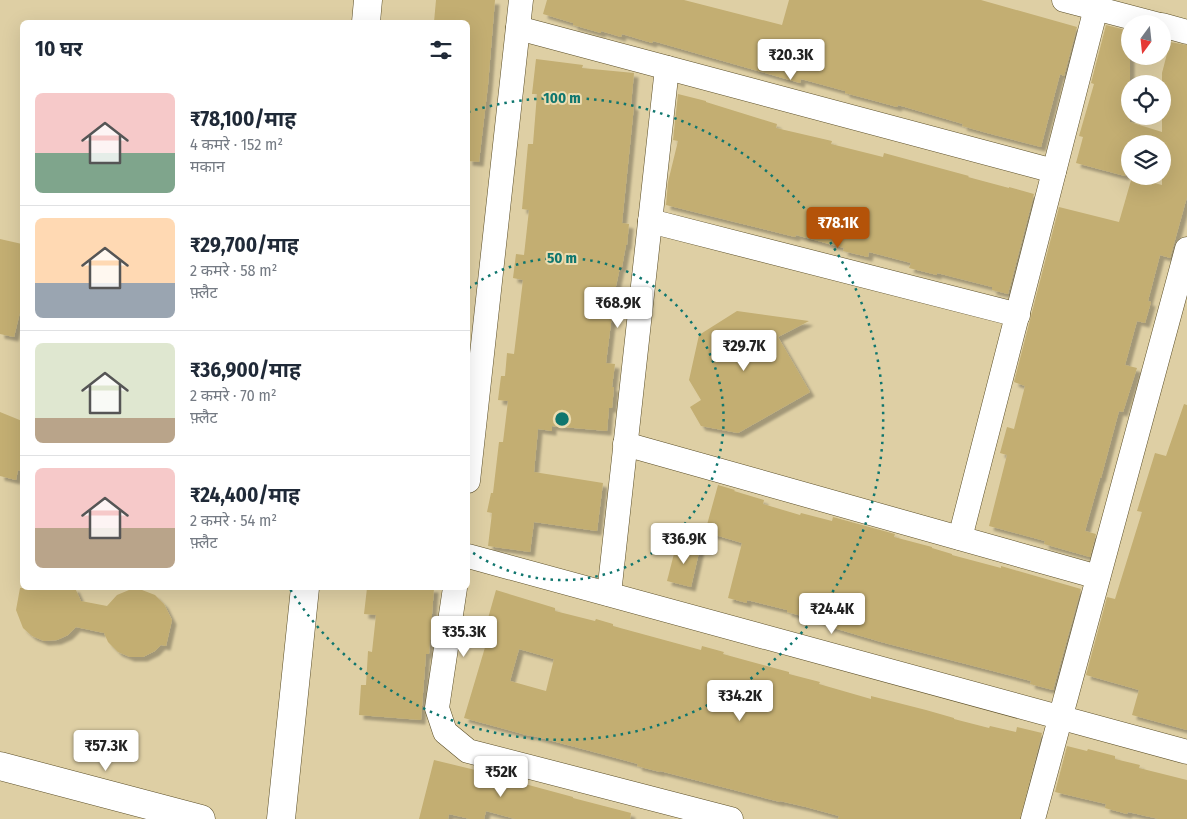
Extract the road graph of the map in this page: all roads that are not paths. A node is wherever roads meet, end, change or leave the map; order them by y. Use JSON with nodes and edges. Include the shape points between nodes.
{"nodes":[{"id":1,"x":368,"y":0,"type":"edge"},
{"id":2,"x":521,"y":0,"type":"edge"},
{"id":3,"x":1064,"y":0,"type":"edge"},
{"id":4,"x":1096,"y":8,"type":"junction"},
{"id":5,"x":1122,"y":15,"type":"edge"},
{"id":6,"x":366,"y":20,"type":"edge"},
{"id":7,"x":518,"y":28,"type":"junction"},
{"id":8,"x":1171,"y":28,"type":"edge"},
{"id":9,"x":1187,"y":32,"type":"edge"},
{"id":10,"x":666,"y":68,"type":"junction"},
{"id":11,"x":1054,"y":171,"type":"junction"},
{"id":12,"x":650,"y":221,"type":"junction"},
{"id":13,"x":1186,"y":254,"type":"edge"},
{"id":14,"x":1018,"y":315,"type":"junction"},
{"id":15,"x":625,"y":444,"type":"junction"},
{"id":16,"x":470,"y":464,"type":"edge"},
{"id":17,"x":960,"y":538,"type":"junction"},
{"id":18,"x":470,"y":557,"type":"edge"},
{"id":19,"x":1098,"y":577,"type":"junction"},
{"id":20,"x":305,"y":590,"type":"edge"},
{"id":21,"x":454,"y":590,"type":"edge"},
{"id":22,"x":609,"y":594,"type":"junction"},
{"id":23,"x":1061,"y":718,"type":"junction"},
{"id":24,"x":1187,"y":752,"type":"edge"},
{"id":25,"x":0,"y":766,"type":"edge"},
{"id":26,"x":202,"y":819,"type":"edge"},
{"id":27,"x":281,"y":819,"type":"edge"},
{"id":28,"x":731,"y":819,"type":"edge"},
{"id":29,"x":1033,"y":819,"type":"edge"}],
"edges":[{"from":1,"to":6,"type":"street"},
{"from":2,"to":7,"type":"street"},
{"from":3,"to":4,"type":"street"},
{"from":4,"to":5,"type":"street"},
{"from":4,"to":11,"type":"street"},
{"from":7,"to":10,"type":"street"},
{"from":7,"to":16,"type":"street"},
{"from":8,"to":9,"type":"street"},
{"from":10,"to":11,"type":"street"},
{"from":10,"to":12,"type":"street"},
{"from":11,"to":14,"type":"street"},
{"from":12,"to":14,"type":"street"},
{"from":12,"to":15,"type":"street"},
{"from":13,"to":19,"type":"street"},
{"from":14,"to":17,"type":"street"},
{"from":15,"to":17,"type":"street"},
{"from":15,"to":22,"type":"street"},
{"from":17,"to":19,"type":"street"},
{"from":18,"to":22,"type":"street"},
{"from":19,"to":23,"type":"street"},
{"from":20,"to":27,"type":"street"},
{"from":21,"to":28,"type":"street","via":[[437,708],[445,732],[468,751]]},
{"from":22,"to":23,"type":"street"},
{"from":23,"to":24,"type":"street"},
{"from":23,"to":29,"type":"street"},
{"from":25,"to":26,"type":"street"}]}
